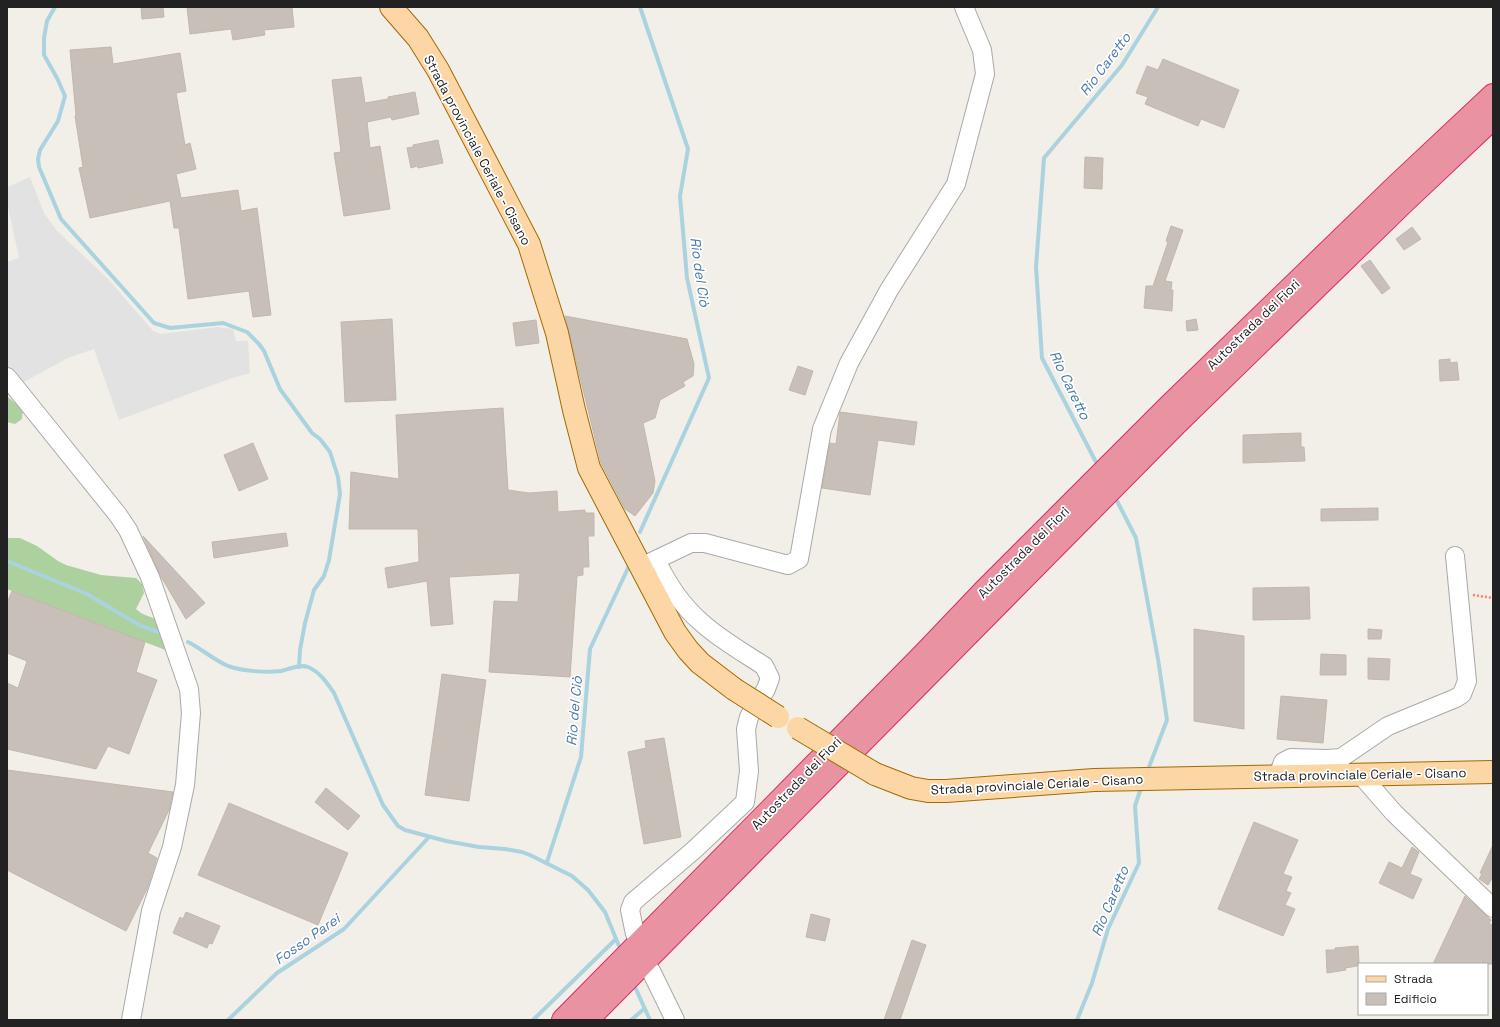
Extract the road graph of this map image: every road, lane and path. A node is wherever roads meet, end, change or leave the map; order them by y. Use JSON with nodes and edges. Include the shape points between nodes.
{"nodes":[{"id":1,"x":390,"y":7,"type":"edge"},
{"id":2,"x":964,"y":7,"type":"edge"},
{"id":3,"x":1493,"y":95,"type":"edge"},
{"id":4,"x":1493,"y":118,"type":"edge"},
{"id":5,"x":7,"y":377,"type":"edge"},
{"id":6,"x":1455,"y":556,"type":"dead end"},
{"id":7,"x":648,"y":563,"type":"junction"},
{"id":8,"x":1459,"y":593,"type":"junction"},
{"id":9,"x":1493,"y":598,"type":"edge"},
{"id":10,"x":1493,"y":772,"type":"edge"},
{"id":11,"x":1360,"y":774,"type":"junction"},
{"id":12,"x":1278,"y":776,"type":"junction"},
{"id":13,"x":1493,"y":908,"type":"edge"},
{"id":14,"x":635,"y":934,"type":"dead end"},
{"id":15,"x":651,"y":971,"type":"dead end"},
{"id":16,"x":131,"y":1020,"type":"edge"},
{"id":17,"x":563,"y":1020,"type":"edge"},
{"id":18,"x":587,"y":1020,"type":"edge"},
{"id":19,"x":675,"y":1020,"type":"edge"}],
"edges":[{"from":1,"to":7,"type":"main road","name":"Strada provinciale Ceriale - Cisano","via":[[418,38],[438,70],[529,244],[556,333],[589,468]]},
{"from":2,"to":7,"type":"street","via":[[982,50],[985,74],[956,184],[889,290],[849,363],[822,429],[799,559],[788,565],[705,542],[691,543]]},
{"from":3,"to":17,"type":"highway","name":"Autostrada dei Fiori","via":[[1163,412]]},
{"from":4,"to":18,"type":"highway","name":"Autostrada dei Fiori","via":[[1176,424]]},
{"from":5,"to":16,"type":"street","via":[[128,530],[150,577],[189,689],[191,713],[185,785],[172,846],[151,911]]},
{"from":6,"to":8,"type":"street"},
{"from":7,"to":12,"type":"main road","name":"Strada provinciale Ceriale - Cisano","bridge":true,"via":[[675,632],[700,663],[734,689],[778,717],[875,774],[911,788],[928,791],[1094,780]]},
{"from":7,"to":14,"type":"street","via":[[690,612],[764,666],[770,678],[749,717],[746,729],[749,771],[745,802],[633,902],[630,910]]},
{"from":8,"to":9,"type":"path"},
{"from":8,"to":12,"type":"street","via":[[1467,681],[1462,694],[1388,726],[1341,758],[1291,758],[1283,762]]},
{"from":10,"to":11,"type":"main road","name":"Strada provinciale Ceriale - Cisano"},
{"from":11,"to":12,"type":"main road","name":"Strada provinciale Ceriale - Cisano"},
{"from":11,"to":13,"type":"street","via":[[1394,812]]},
{"from":15,"to":19,"type":"street"}]}
